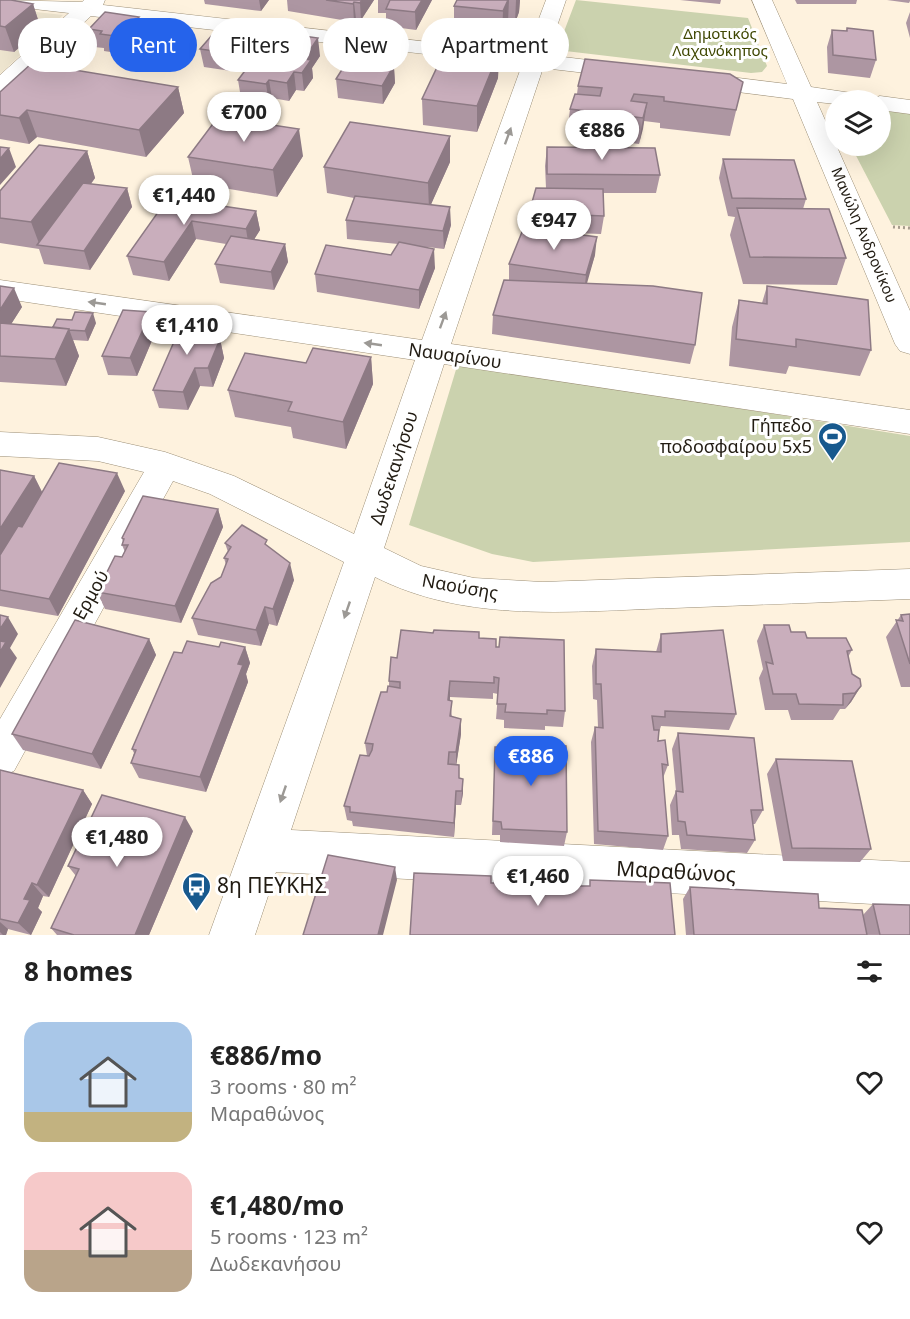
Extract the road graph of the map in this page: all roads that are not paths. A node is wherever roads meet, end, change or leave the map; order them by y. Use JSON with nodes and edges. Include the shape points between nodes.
{"nodes":[{"id":1,"x":8,"y":0,"type":"edge"},
{"id":2,"x":556,"y":0,"type":"edge"},
{"id":3,"x":762,"y":0,"type":"edge"},
{"id":4,"x":784,"y":0,"type":"edge"},
{"id":5,"x":92,"y":5,"type":"edge"},
{"id":6,"x":550,"y":18,"type":"edge"},
{"id":7,"x":793,"y":20,"type":"dead end"},
{"id":8,"x":421,"y":45,"type":"edge"},
{"id":9,"x":569,"y":63,"type":"edge"},
{"id":10,"x":530,"y":72,"type":"edge"},
{"id":11,"x":650,"y":74,"type":"edge"},
{"id":12,"x":673,"y":77,"type":"edge"},
{"id":13,"x":811,"y":84,"type":"junction"},
{"id":14,"x":0,"y":87,"type":"edge"},
{"id":15,"x":828,"y":90,"type":"edge"},
{"id":16,"x":891,"y":105,"type":"edge"},
{"id":17,"x":910,"y":107,"type":"edge"},
{"id":18,"x":0,"y":289,"type":"edge"},
{"id":19,"x":910,"y":344,"type":"edge"},
{"id":20,"x":431,"y":353,"type":"junction"},
{"id":21,"x":910,"y":422,"type":"edge"},
{"id":22,"x":0,"y":444,"type":"edge"},
{"id":23,"x":165,"y":465,"type":"junction"},
{"id":24,"x":366,"y":555,"type":"junction"},
{"id":25,"x":910,"y":584,"type":"edge"},
{"id":26,"x":0,"y":757,"type":"edge"},
{"id":27,"x":263,"y":850,"type":"junction"},
{"id":28,"x":910,"y":884,"type":"edge"},
{"id":29,"x":232,"y":935,"type":"edge"}],
"edges":[{"from":1,"to":5,"type":"street"},
{"from":2,"to":6,"type":"street","name":"Δωδεκανήσου"},
{"from":3,"to":13,"type":"street","name":"Μανώλη Ανδρονίκου"},
{"from":4,"to":7,"type":"street"},
{"from":5,"to":8,"type":"street"},
{"from":5,"to":14,"type":"street"},
{"from":9,"to":11,"type":"street"},
{"from":20,"to":10,"type":"street","name":"Δωδεκανήσου","one_way":true},
{"from":12,"to":13,"type":"street"},
{"from":13,"to":15,"type":"street"},
{"from":13,"to":19,"type":"street","name":"Μανώλη Ανδρονίκου"},
{"from":16,"to":17,"type":"street"},
{"from":20,"to":18,"type":"street","name":"Ναυαρίνου","one_way":true},
{"from":20,"to":21,"type":"street","name":"Ναυαρίνου"},
{"from":20,"to":24,"type":"street","name":"Δωδεκανήσου"},
{"from":22,"to":23,"type":"street","name":"Ναούσης","via":[[98,449]]},
{"from":23,"to":24,"type":"street","name":"Ναούσης","via":[[222,485]]},
{"from":23,"to":26,"type":"street","name":"Ερμού"},
{"from":24,"to":25,"type":"street","name":"Ναούσης","via":[[415,580],[474,593],[542,597]]},
{"from":24,"to":27,"type":"street","name":"Δωδεκανήσου","one_way":true},
{"from":27,"to":28,"type":"street","name":"Μαραθώνος"},
{"from":27,"to":29,"type":"street","name":"Δωδεκανήσου"}]}
